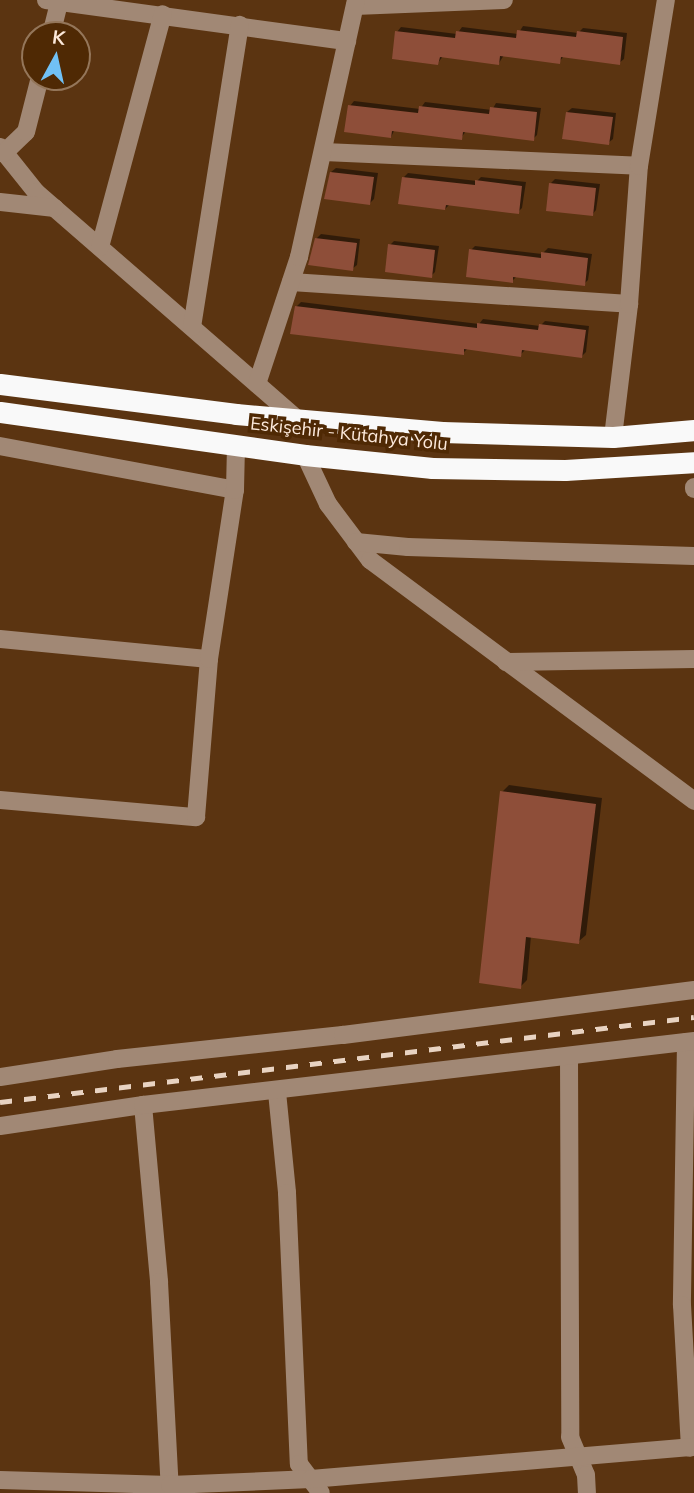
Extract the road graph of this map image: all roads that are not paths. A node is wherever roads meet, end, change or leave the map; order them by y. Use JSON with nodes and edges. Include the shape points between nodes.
{"nodes":[{"id":1,"x":504,"y":0,"type":"edge"},
{"id":2,"x":666,"y":0,"type":"edge"},
{"id":3,"x":53,"y":1,"type":"edge"},
{"id":4,"x":355,"y":3,"type":"edge"},
{"id":5,"x":163,"y":14,"type":"junction"},
{"id":6,"x":52,"y":21,"type":"edge"},
{"id":7,"x":240,"y":25,"type":"junction"},
{"id":8,"x":347,"y":41,"type":"junction"},
{"id":9,"x":36,"y":91,"type":"edge"},
{"id":10,"x":2,"y":151,"type":"edge"},
{"id":11,"x":324,"y":152,"type":"junction"},
{"id":12,"x":639,"y":166,"type":"junction"},
{"id":13,"x":0,"y":202,"type":"edge"},
{"id":14,"x":55,"y":208,"type":"junction"},
{"id":15,"x":100,"y":247,"type":"junction"},
{"id":16,"x":291,"y":282,"type":"junction"},
{"id":17,"x":629,"y":304,"type":"junction"},
{"id":18,"x":192,"y":327,"type":"junction"},
{"id":19,"x":0,"y":384,"type":"edge"},
{"id":20,"x":257,"y":384,"type":"junction"},
{"id":21,"x":0,"y":412,"type":"edge"},
{"id":22,"x":297,"y":419,"type":"junction"},
{"id":23,"x":694,"y":430,"type":"edge"},
{"id":24,"x":612,"y":437,"type":"junction"},
{"id":25,"x":236,"y":445,"type":"junction"},
{"id":26,"x":0,"y":446,"type":"edge"},
{"id":27,"x":305,"y":456,"type":"junction"},
{"id":28,"x":694,"y":462,"type":"edge"},
{"id":29,"x":235,"y":490,"type":"junction"},
{"id":30,"x":356,"y":542,"type":"junction"},
{"id":31,"x":694,"y":556,"type":"edge"},
{"id":32,"x":0,"y":639,"type":"edge"},
{"id":33,"x":209,"y":659,"type":"junction"},
{"id":34,"x":694,"y":659,"type":"edge"},
{"id":35,"x":506,"y":662,"type":"junction"},
{"id":36,"x":0,"y":800,"type":"edge"},
{"id":37,"x":694,"y":801,"type":"edge"},
{"id":38,"x":694,"y":990,"type":"edge"},
{"id":39,"x":690,"y":1042,"type":"edge"},
{"id":40,"x":569,"y":1056,"type":"junction"},
{"id":41,"x":0,"y":1077,"type":"edge"},
{"id":42,"x":277,"y":1091,"type":"junction"},
{"id":43,"x":143,"y":1105,"type":"junction"},
{"id":44,"x":0,"y":1126,"type":"edge"},
{"id":45,"x":692,"y":1447,"type":"edge"},
{"id":46,"x":578,"y":1458,"type":"junction"},
{"id":47,"x":0,"y":1480,"type":"edge"},
{"id":48,"x":316,"y":1486,"type":"edge"},
{"id":49,"x":170,"y":1489,"type":"edge"},
{"id":50,"x":587,"y":1493,"type":"edge"}],
"edges":[{"from":1,"to":4,"type":"street"},
{"from":2,"to":12,"type":"street"},
{"from":3,"to":5,"type":"street"},
{"from":3,"to":6,"type":"street"},
{"from":4,"to":8,"type":"street"},
{"from":5,"to":7,"type":"street"},
{"from":5,"to":15,"type":"street"},
{"from":7,"to":8,"type":"street"},
{"from":7,"to":18,"type":"street"},
{"from":8,"to":11,"type":"street"},
{"from":9,"to":10,"type":"street","via":[[26,132]]},
{"from":10,"to":14,"type":"street"},
{"from":11,"to":12,"type":"street"},
{"from":11,"to":16,"type":"street"},
{"from":12,"to":17,"type":"street"},
{"from":13,"to":14,"type":"street"},
{"from":14,"to":15,"type":"street"},
{"from":15,"to":18,"type":"street"},
{"from":16,"to":17,"type":"street"},
{"from":16,"to":20,"type":"street"},
{"from":17,"to":24,"type":"street"},
{"from":18,"to":20,"type":"street"},
{"from":19,"to":22,"type":"highway","name":"Eskişehir - Kütahya Yolu"},
{"from":20,"to":22,"type":"street"},
{"from":21,"to":25,"type":"highway","name":"Eskişehir - Kütahya Yolu"},
{"from":22,"to":24,"type":"highway","name":"Eskişehir - Kütahya Yolu","via":[[442,432]]},
{"from":23,"to":24,"type":"highway","name":"Eskişehir - Kütahya Yolu"},
{"from":25,"to":27,"type":"highway","name":"Eskişehir - Kütahya Yolu"},
{"from":25,"to":29,"type":"street"},
{"from":26,"to":29,"type":"street"},
{"from":27,"to":28,"type":"highway","name":"Eskişehir - Kütahya Yolu","via":[[432,468],[565,470]]},
{"from":27,"to":30,"type":"street","via":[[328,504]]},
{"from":29,"to":33,"type":"street"},
{"from":30,"to":31,"type":"street"},
{"from":30,"to":35,"type":"street","via":[[370,560]]},
{"from":32,"to":33,"type":"street"},
{"from":33,"to":36,"type":"street","via":[[196,817]]},
{"from":34,"to":35,"type":"street"},
{"from":35,"to":37,"type":"street"},
{"from":38,"to":41,"type":"street"},
{"from":39,"to":40,"type":"street"},
{"from":39,"to":45,"type":"street","via":[[682,1305]]},
{"from":40,"to":42,"type":"street"},
{"from":40,"to":46,"type":"street","via":[[570,1437]]},
{"from":42,"to":43,"type":"street"},
{"from":42,"to":48,"type":"street","via":[[287,1193],[299,1464]]},
{"from":43,"to":44,"type":"street"},
{"from":43,"to":49,"type":"street","via":[[159,1282]]},
{"from":45,"to":46,"type":"street"},
{"from":46,"to":48,"type":"street"},
{"from":46,"to":50,"type":"street","via":[[586,1475]]},
{"from":47,"to":49,"type":"street"},
{"from":48,"to":49,"type":"street"}]}
